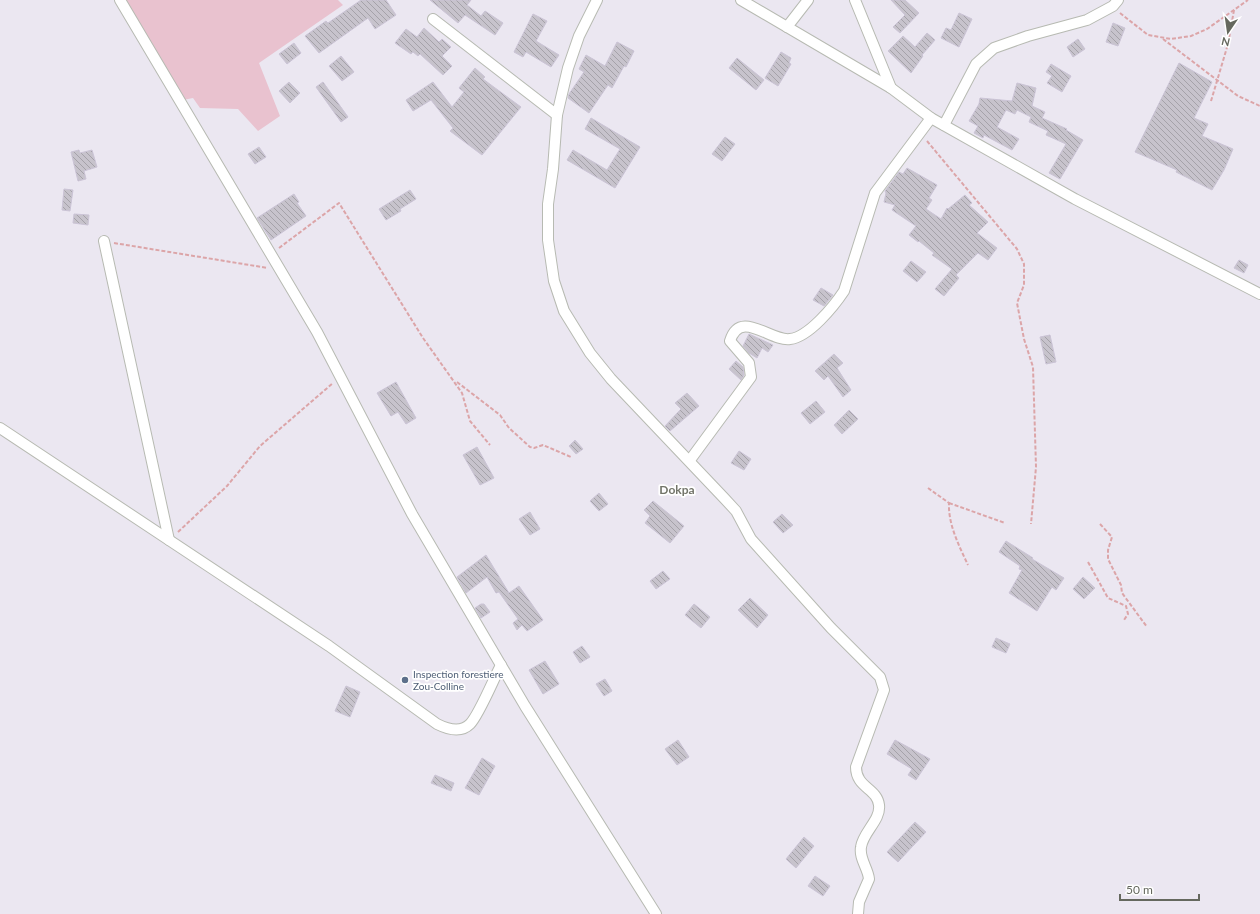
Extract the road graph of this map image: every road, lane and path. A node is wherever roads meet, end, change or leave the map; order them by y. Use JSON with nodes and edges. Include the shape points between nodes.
{"nodes":[{"id":1,"x":120,"y":0,"type":"edge"},
{"id":2,"x":597,"y":0,"type":"edge"},
{"id":3,"x":741,"y":0,"type":"edge"},
{"id":4,"x":808,"y":0,"type":"edge"},
{"id":5,"x":855,"y":0,"type":"edge"},
{"id":6,"x":1248,"y":0,"type":"edge"},
{"id":7,"x":1116,"y":3,"type":"edge"},
{"id":8,"x":1234,"y":9,"type":"junction"},
{"id":9,"x":433,"y":19,"type":"dead end"},
{"id":10,"x":787,"y":27,"type":"junction"},
{"id":11,"x":1162,"y":38,"type":"junction"},
{"id":12,"x":1217,"y":79,"type":"junction"},
{"id":13,"x":891,"y":88,"type":"junction"},
{"id":14,"x":1211,"y":101,"type":"dead end"},
{"id":15,"x":1260,"y":106,"type":"edge"},
{"id":16,"x":557,"y":115,"type":"junction"},
{"id":17,"x":931,"y":118,"type":"junction"},
{"id":18,"x":944,"y":125,"type":"junction"},
{"id":19,"x":920,"y":132,"type":"junction"},
{"id":20,"x":104,"y":241,"type":"joint"},
{"id":21,"x":270,"y":255,"type":"junction"},
{"id":22,"x":279,"y":269,"type":"junction"},
{"id":23,"x":1260,"y":294,"type":"edge"},
{"id":24,"x":340,"y":377,"type":"junction"},
{"id":25,"x":454,"y":380,"type":"junction"},
{"id":26,"x":0,"y":428,"type":"edge"},
{"id":27,"x":490,"y":445,"type":"dead end"},
{"id":28,"x":571,"y":457,"type":"dead end"},
{"id":29,"x":690,"y":460,"type":"junction"},
{"id":30,"x":928,"y":488,"type":"dead end"},
{"id":31,"x":949,"y":503,"type":"junction"},
{"id":32,"x":1004,"y":523,"type":"dead end"},
{"id":33,"x":1031,"y":524,"type":"dead end"},
{"id":34,"x":1100,"y":524,"type":"dead end"},
{"id":35,"x":169,"y":540,"type":"junction"},
{"id":36,"x":1088,"y":562,"type":"dead end"},
{"id":37,"x":968,"y":565,"type":"dead end"},
{"id":38,"x":1124,"y":620,"type":"dead end"},
{"id":39,"x":1147,"y":627,"type":"dead end"},
{"id":40,"x":501,"y":665,"type":"junction"},
{"id":41,"x":656,"y":914,"type":"edge"},
{"id":42,"x":858,"y":914,"type":"edge"}],
"edges":[{"from":1,"to":21,"type":"street"},
{"from":2,"to":16,"type":"street","via":[[577,42]]},
{"from":3,"to":10,"type":"street"},
{"from":4,"to":10,"type":"street"},
{"from":5,"to":13,"type":"street"},
{"from":6,"to":8,"type":"path"},
{"from":7,"to":11,"type":"path","via":[[1144,32]]},
{"from":7,"to":18,"type":"street","via":[[1087,20],[994,48],[976,64]]},
{"from":8,"to":11,"type":"path","via":[[1208,30],[1181,38]]},
{"from":8,"to":12,"type":"path","via":[[1228,44]]},
{"from":9,"to":16,"type":"street"},
{"from":10,"to":13,"type":"street"},
{"from":11,"to":12,"type":"path"},
{"from":12,"to":14,"type":"path"},
{"from":12,"to":15,"type":"path","via":[[1238,96]]},
{"from":13,"to":17,"type":"street"},
{"from":16,"to":29,"type":"street","via":[[548,204],[548,240],[554,282],[564,311],[610,379]]},
{"from":17,"to":18,"type":"street"},
{"from":17,"to":19,"type":"street"},
{"from":18,"to":23,"type":"street","via":[[1075,199]]},
{"from":19,"to":29,"type":"street","via":[[875,193],[844,291],[835,305],[803,334],[791,339],[782,339],[748,326],[739,328],[732,334],[730,341],[749,363],[751,377]]},
{"from":19,"to":33,"type":"path","via":[[1017,249],[1024,264],[1024,285],[1018,303],[1024,339],[1033,367],[1036,467]]},
{"from":20,"to":22,"type":"path"},
{"from":20,"to":35,"type":"street"},
{"from":21,"to":22,"type":"street"},
{"from":21,"to":25,"type":"path","via":[[339,203],[423,338]]},
{"from":22,"to":24,"type":"street","via":[[317,332]]},
{"from":24,"to":35,"type":"path","via":[[260,446],[227,486]]},
{"from":24,"to":40,"type":"street","via":[[412,514]]},
{"from":25,"to":27,"type":"path","via":[[462,393],[470,421]]},
{"from":25,"to":28,"type":"path","via":[[500,415],[514,433],[530,447],[543,445]]},
{"from":26,"to":35,"type":"street"},
{"from":29,"to":42,"type":"street","via":[[736,511],[751,539],[883,683],[884,690],[856,767],[860,782],[877,798],[879,809],[860,846],[870,879],[859,902]]},
{"from":30,"to":31,"type":"path"},
{"from":31,"to":32,"type":"path"},
{"from":31,"to":37,"type":"path","via":[[948,516]]},
{"from":34,"to":39,"type":"path","via":[[1112,537],[1108,559],[1121,585],[1122,593]]},
{"from":35,"to":40,"type":"street","via":[[329,646],[447,729],[459,729],[470,724]]},
{"from":36,"to":38,"type":"path","via":[[1108,598],[1126,606],[1128,614]]},
{"from":40,"to":41,"type":"street"}]}
